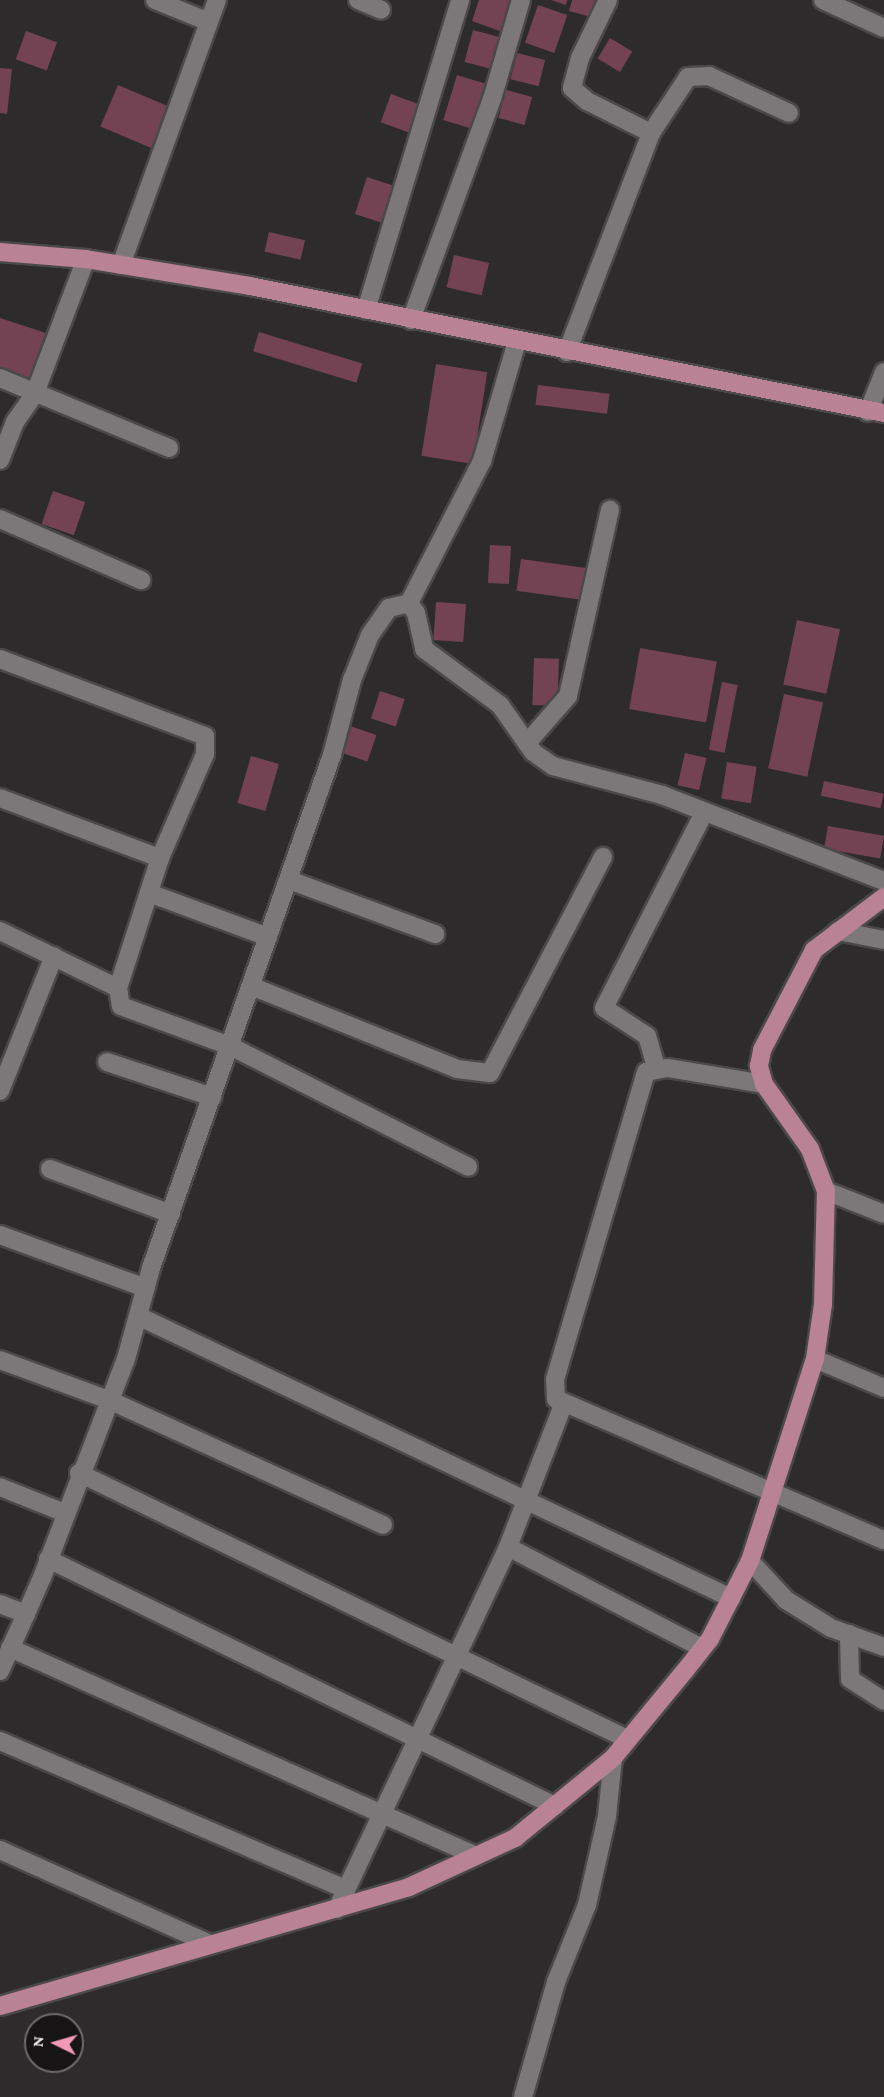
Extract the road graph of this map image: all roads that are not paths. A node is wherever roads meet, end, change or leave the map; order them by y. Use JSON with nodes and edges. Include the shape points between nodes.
{"nodes":[{"id":1,"x":155,"y":0,"type":"edge"},
{"id":2,"x":217,"y":0,"type":"edge"},
{"id":3,"x":358,"y":0,"type":"edge"},
{"id":4,"x":460,"y":0,"type":"edge"},
{"id":5,"x":521,"y":0,"type":"edge"},
{"id":6,"x":608,"y":0,"type":"edge"},
{"id":7,"x":823,"y":0,"type":"edge"},
{"id":8,"x":381,"y":10,"type":"dead end"},
{"id":9,"x":209,"y":22,"type":"junction"},
{"id":10,"x":884,"y":28,"type":"edge"},
{"id":11,"x":789,"y":113,"type":"dead end"},
{"id":12,"x":647,"y":131,"type":"junction"},
{"id":13,"x":0,"y":252,"type":"edge"},
{"id":14,"x":86,"y":260,"type":"junction"},
{"id":15,"x":121,"y":265,"type":"junction"},
{"id":16,"x":366,"y":310,"type":"junction"},
{"id":17,"x":411,"y":320,"type":"junction"},
{"id":18,"x":517,"y":341,"type":"junction"},
{"id":19,"x":567,"y":352,"type":"junction"},
{"id":20,"x":884,"y":372,"type":"edge"},
{"id":21,"x":0,"y":378,"type":"edge"},
{"id":22,"x":35,"y":393,"type":"junction"},
{"id":23,"x":876,"y":412,"type":"edge"},
{"id":24,"x":169,"y":448,"type":"dead end"},
{"id":25,"x":0,"y":460,"type":"edge"},
{"id":26,"x":610,"y":510,"type":"dead end"},
{"id":27,"x":0,"y":519,"type":"edge"},
{"id":28,"x":141,"y":580,"type":"dead end"},
{"id":29,"x":409,"y":603,"type":"junction"},
{"id":30,"x":0,"y":659,"type":"edge"},
{"id":31,"x":527,"y":742,"type":"junction"},
{"id":32,"x":0,"y":798,"type":"edge"},
{"id":33,"x":704,"y":813,"type":"junction"},
{"id":34,"x":603,"y":857,"type":"dead end"},
{"id":35,"x":160,"y":858,"type":"junction"},
{"id":36,"x":289,"y":880,"type":"junction"},
{"id":37,"x":884,"y":881,"type":"edge"},
{"id":38,"x":149,"y":893,"type":"junction"},
{"id":39,"x":884,"y":897,"type":"edge"},
{"id":40,"x":0,"y":931,"type":"edge"},
{"id":41,"x":838,"y":931,"type":"junction"},
{"id":42,"x":435,"y":934,"type":"dead end"},
{"id":43,"x":268,"y":938,"type":"junction"},
{"id":44,"x":884,"y":940,"type":"edge"},
{"id":45,"x":54,"y":956,"type":"junction"},
{"id":46,"x":251,"y":986,"type":"junction"},
{"id":47,"x":118,"y":988,"type":"junction"},
{"id":48,"x":230,"y":1046,"type":"junction"},
{"id":49,"x":7,"y":1053,"type":"edge"},
{"id":50,"x":107,"y":1062,"type":"dead end"},
{"id":51,"x":656,"y":1067,"type":"junction"},
{"id":52,"x":764,"y":1084,"type":"junction"},
{"id":53,"x":0,"y":1090,"type":"edge"},
{"id":54,"x":212,"y":1097,"type":"junction"},
{"id":55,"x":468,"y":1167,"type":"dead end"},
{"id":56,"x":50,"y":1169,"type":"dead end"},
{"id":57,"x":826,"y":1191,"type":"junction"},
{"id":58,"x":171,"y":1214,"type":"junction"},
{"id":59,"x":884,"y":1214,"type":"edge"},
{"id":60,"x":0,"y":1235,"type":"edge"},
{"id":61,"x":146,"y":1288,"type":"junction"},
{"id":62,"x":138,"y":1316,"type":"junction"},
{"id":63,"x":815,"y":1359,"type":"junction"},
{"id":64,"x":0,"y":1360,"type":"edge"},
{"id":65,"x":884,"y":1388,"type":"edge"},
{"id":66,"x":109,"y":1400,"type":"junction"},
{"id":67,"x":563,"y":1405,"type":"junction"},
{"id":68,"x":79,"y":1473,"type":"junction"},
{"id":69,"x":0,"y":1487,"type":"edge"},
{"id":70,"x":773,"y":1491,"type":"junction"},
{"id":71,"x":528,"y":1501,"type":"junction"},
{"id":72,"x":65,"y":1513,"type":"junction"},
{"id":73,"x":383,"y":1525,"type":"dead end"},
{"id":74,"x":884,"y":1540,"type":"edge"},
{"id":75,"x":508,"y":1547,"type":"junction"},
{"id":76,"x":48,"y":1559,"type":"junction"},
{"id":77,"x":750,"y":1561,"type":"junction"},
{"id":78,"x":731,"y":1598,"type":"junction"},
{"id":79,"x":0,"y":1604,"type":"edge"},
{"id":80,"x":26,"y":1614,"type":"junction"},
{"id":81,"x":849,"y":1634,"type":"junction"},
{"id":82,"x":884,"y":1647,"type":"edge"},
{"id":83,"x":10,"y":1648,"type":"junction"},
{"id":84,"x":702,"y":1648,"type":"junction"},
{"id":85,"x":453,"y":1655,"type":"junction"},
{"id":86,"x":0,"y":1671,"type":"edge"},
{"id":87,"x":884,"y":1701,"type":"edge"},
{"id":88,"x":416,"y":1734,"type":"junction"},
{"id":89,"x":627,"y":1739,"type":"junction"},
{"id":90,"x":0,"y":1741,"type":"edge"},
{"id":91,"x":613,"y":1758,"type":"junction"},
{"id":92,"x":555,"y":1806,"type":"junction"},
{"id":93,"x":379,"y":1811,"type":"junction"},
{"id":94,"x":0,"y":1850,"type":"edge"},
{"id":95,"x":476,"y":1856,"type":"junction"},
{"id":96,"x":345,"y":1889,"type":"junction"},
{"id":97,"x":337,"y":1909,"type":"junction"},
{"id":98,"x":208,"y":1943,"type":"junction"},
{"id":99,"x":0,"y":2006,"type":"edge"},
{"id":100,"x":523,"y":2097,"type":"edge"}],
"edges":[{"from":1,"to":9,"type":"street"},
{"from":2,"to":9,"type":"street"},
{"from":3,"to":8,"type":"street"},
{"from":4,"to":16,"type":"street"},
{"from":5,"to":17,"type":"street","via":[[492,99]]},
{"from":6,"to":12,"type":"street","via":[[580,58],[572,88],[586,101]]},
{"from":7,"to":10,"type":"street"},
{"from":9,"to":15,"type":"street"},
{"from":11,"to":12,"type":"street","via":[[709,76],[693,75]]},
{"from":12,"to":19,"type":"street"},
{"from":13,"to":14,"type":"main road"},
{"from":14,"to":15,"type":"main road"},
{"from":14,"to":22,"type":"street"},
{"from":15,"to":16,"type":"main road"},
{"from":16,"to":17,"type":"main road"},
{"from":17,"to":18,"type":"main road"},
{"from":18,"to":19,"type":"main road"},
{"from":18,"to":29,"type":"street","via":[[482,461]]},
{"from":19,"to":23,"type":"main road"},
{"from":20,"to":23,"type":"street"},
{"from":21,"to":22,"type":"street"},
{"from":22,"to":24,"type":"street"},
{"from":22,"to":25,"type":"street","via":[[15,422]]},
{"from":26,"to":31,"type":"street","via":[[568,696]]},
{"from":27,"to":28,"type":"street"},
{"from":29,"to":31,"type":"street","via":[[424,649],[500,705]]},
{"from":29,"to":36,"type":"street","via":[[389,608],[370,635]]},
{"from":30,"to":35,"type":"street","via":[[205,736],[205,754]]},
{"from":31,"to":33,"type":"street","via":[[553,766]]},
{"from":32,"to":35,"type":"street"},
{"from":33,"to":37,"type":"street"},
{"from":33,"to":51,"type":"street","via":[[604,1008],[647,1036]]},
{"from":34,"to":46,"type":"street","via":[[490,1072],[457,1069]]},
{"from":35,"to":38,"type":"street"},
{"from":36,"to":42,"type":"street"},
{"from":36,"to":43,"type":"street"},
{"from":38,"to":43,"type":"street"},
{"from":38,"to":47,"type":"street"},
{"from":39,"to":41,"type":"main road"},
{"from":40,"to":45,"type":"street"},
{"from":41,"to":44,"type":"street"},
{"from":41,"to":52,"type":"main road","via":[[814,950],[792,983],[762,1050],[759,1066]]},
{"from":43,"to":46,"type":"street"},
{"from":45,"to":47,"type":"street"},
{"from":45,"to":49,"type":"street"},
{"from":46,"to":48,"type":"street"},
{"from":47,"to":48,"type":"street","via":[[121,1006]]},
{"from":48,"to":54,"type":"street"},
{"from":48,"to":55,"type":"street"},
{"from":49,"to":53,"type":"street"},
{"from":50,"to":54,"type":"street"},
{"from":51,"to":52,"type":"street"},
{"from":51,"to":67,"type":"street","via":[[642,1083],[555,1379],[556,1399]]},
{"from":52,"to":57,"type":"main road","via":[[810,1149]]},
{"from":54,"to":58,"type":"street"},
{"from":56,"to":58,"type":"street"},
{"from":57,"to":59,"type":"street"},
{"from":57,"to":63,"type":"main road","via":[[824,1304]]},
{"from":58,"to":61,"type":"street"},
{"from":60,"to":61,"type":"street"},
{"from":61,"to":62,"type":"street"},
{"from":62,"to":66,"type":"street"},
{"from":62,"to":71,"type":"street"},
{"from":63,"to":65,"type":"street"},
{"from":63,"to":70,"type":"main road"},
{"from":64,"to":66,"type":"street"},
{"from":66,"to":68,"type":"street"},
{"from":66,"to":73,"type":"street"},
{"from":67,"to":70,"type":"street"},
{"from":67,"to":71,"type":"street"},
{"from":68,"to":72,"type":"street"},
{"from":68,"to":85,"type":"street"},
{"from":69,"to":72,"type":"street"},
{"from":70,"to":74,"type":"street"},
{"from":70,"to":77,"type":"main road"},
{"from":71,"to":75,"type":"street"},
{"from":71,"to":78,"type":"street"},
{"from":72,"to":76,"type":"street"},
{"from":75,"to":84,"type":"street"},
{"from":75,"to":85,"type":"street"},
{"from":76,"to":80,"type":"street"},
{"from":76,"to":88,"type":"street"},
{"from":77,"to":78,"type":"main road"},
{"from":77,"to":81,"type":"street","via":[[786,1600]]},
{"from":78,"to":84,"type":"main road"},
{"from":79,"to":80,"type":"street"},
{"from":80,"to":83,"type":"street"},
{"from":81,"to":82,"type":"street"},
{"from":81,"to":87,"type":"street","via":[[850,1678]]},
{"from":83,"to":86,"type":"street"},
{"from":83,"to":93,"type":"street"},
{"from":84,"to":89,"type":"main road"},
{"from":85,"to":88,"type":"street"},
{"from":85,"to":89,"type":"street"},
{"from":88,"to":92,"type":"street"},
{"from":88,"to":93,"type":"street"},
{"from":89,"to":91,"type":"main road"},
{"from":90,"to":96,"type":"street"},
{"from":91,"to":92,"type":"main road"},
{"from":91,"to":100,"type":"street","via":[[607,1816],[586,1905],[556,1982]]},
{"from":92,"to":95,"type":"main road","via":[[515,1838]]},
{"from":93,"to":95,"type":"street"},
{"from":93,"to":96,"type":"street"},
{"from":94,"to":98,"type":"street"},
{"from":95,"to":97,"type":"main road","via":[[409,1887]]},
{"from":96,"to":97,"type":"street"},
{"from":97,"to":98,"type":"main road"},
{"from":98,"to":99,"type":"main road"}]}
